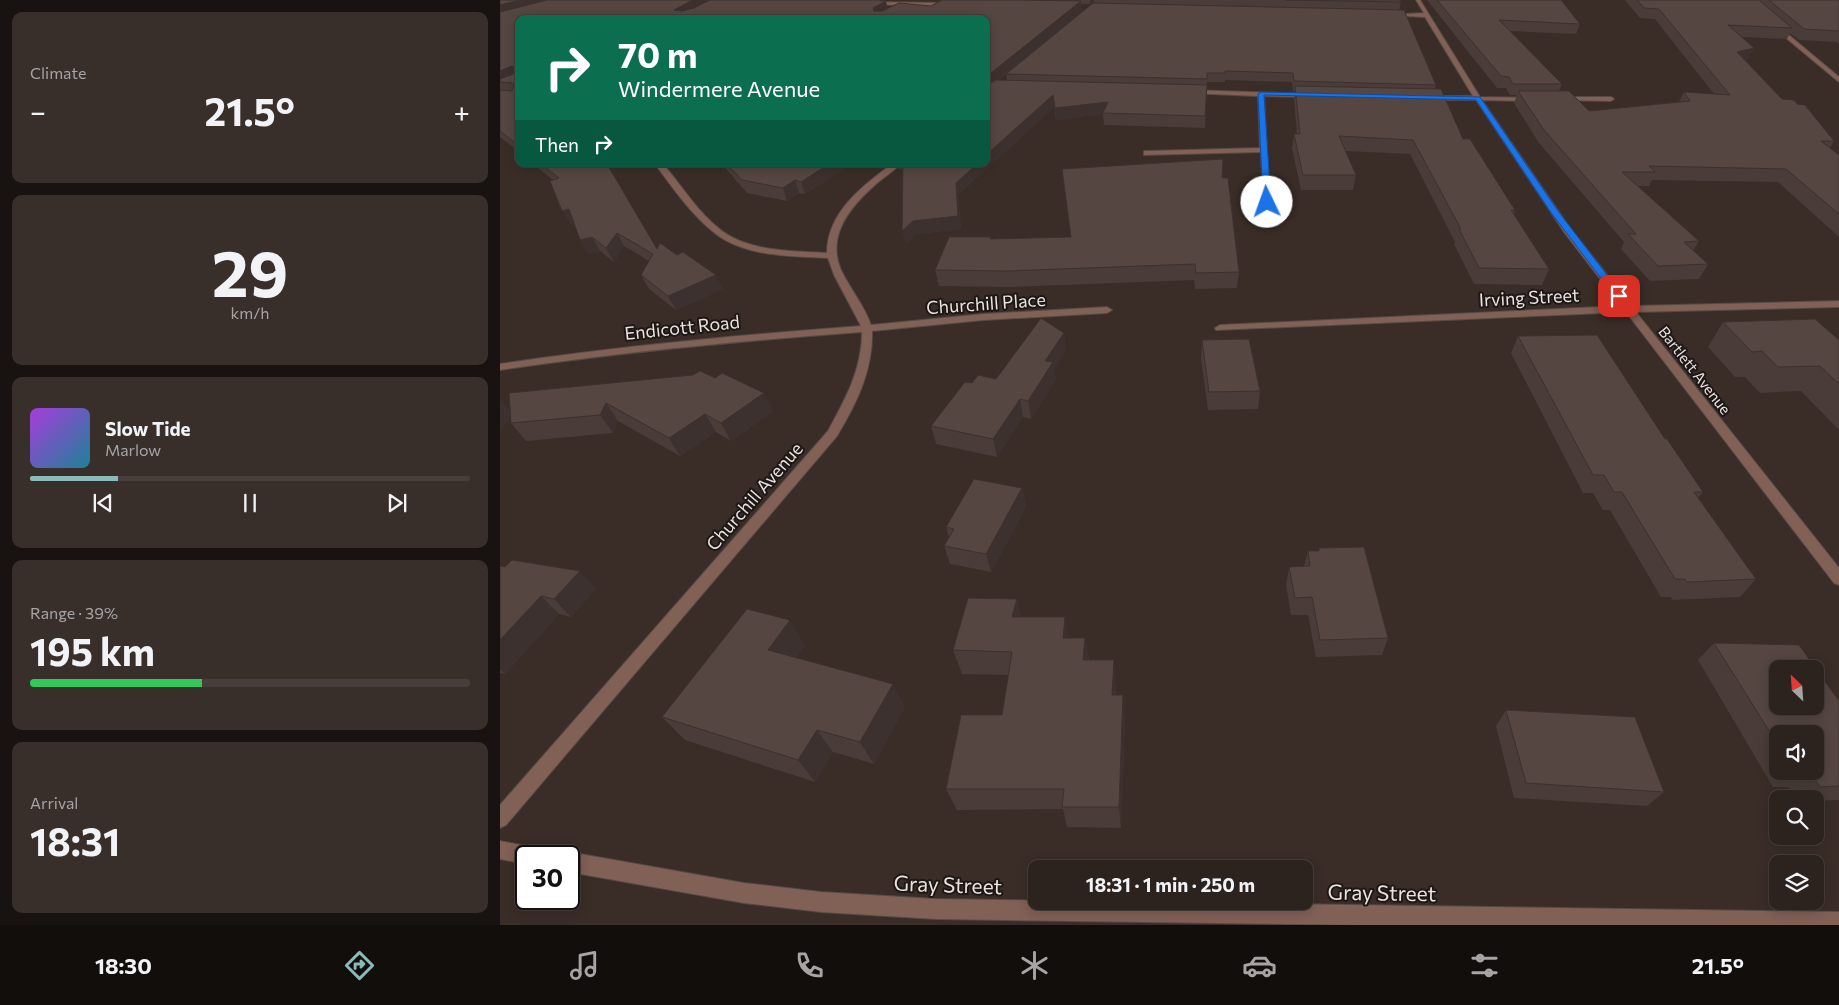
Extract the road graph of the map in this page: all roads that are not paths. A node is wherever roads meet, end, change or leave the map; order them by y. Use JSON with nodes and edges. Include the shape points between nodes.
{"nodes":[{"id":1,"x":914,"y":0,"type":"edge"},
{"id":2,"x":1418,"y":0,"type":"edge"},
{"id":3,"x":858,"y":3,"type":"edge"},
{"id":4,"x":908,"y":4,"type":"junction"},
{"id":5,"x":957,"y":5,"type":"edge"},
{"id":6,"x":893,"y":11,"type":"edge"},
{"id":7,"x":1378,"y":14,"type":"edge"},
{"id":8,"x":1427,"y":15,"type":"junction"},
{"id":9,"x":1774,"y":25,"type":"edge"},
{"id":10,"x":1839,"y":80,"type":"edge"},
{"id":11,"x":1183,"y":92,"type":"edge"},
{"id":12,"x":1261,"y":94,"type":"junction"},
{"id":13,"x":1320,"y":95,"type":"edge"},
{"id":14,"x":1419,"y":97,"type":"edge"},
{"id":15,"x":1478,"y":99,"type":"junction"},
{"id":16,"x":1535,"y":99,"type":"edge"},
{"id":17,"x":1554,"y":99,"type":"edge"},
{"id":18,"x":1611,"y":99,"type":"dead end"},
{"id":19,"x":1264,"y":150,"type":"junction"},
{"id":20,"x":1147,"y":152,"type":"dead end"},
{"id":21,"x":661,"y":167,"type":"edge"},
{"id":22,"x":892,"y":167,"type":"edge"},
{"id":23,"x":1267,"y":202,"type":"dead end"},
{"id":24,"x":832,"y":256,"type":"junction"},
{"id":25,"x":1839,"y":304,"type":"edge"},
{"id":26,"x":1629,"y":309,"type":"junction"},
{"id":27,"x":1107,"y":310,"type":"dead end"},
{"id":28,"x":867,"y":328,"type":"junction"},
{"id":29,"x":1220,"y":328,"type":"dead end"},
{"id":30,"x":500,"y":367,"type":"edge"},
{"id":31,"x":1839,"y":579,"type":"edge"},
{"id":32,"x":500,"y":819,"type":"edge"},
{"id":33,"x":500,"y":850,"type":"edge"},
{"id":34,"x":515,"y":852,"type":"edge"},
{"id":35,"x":580,"y":864,"type":"edge"},
{"id":36,"x":1194,"y":919,"type":"edge"},
{"id":37,"x":1839,"y":922,"type":"edge"}],
"edges":[{"from":1,"to":4,"type":"street"},
{"from":2,"to":8,"type":"street","name":"Bartlett Avenue"},
{"from":3,"to":4,"type":"street"},
{"from":4,"to":5,"type":"street"},
{"from":4,"to":6,"type":"street"},
{"from":7,"to":8,"type":"street"},
{"from":8,"to":15,"type":"street","name":"Bartlett Avenue"},
{"from":9,"to":10,"type":"street"},
{"from":11,"to":12,"type":"street"},
{"from":12,"to":13,"type":"street"},
{"from":12,"to":19,"type":"street"},
{"from":14,"to":15,"type":"street"},
{"from":15,"to":16,"type":"street"},
{"from":15,"to":26,"type":"street","name":"Bartlett Avenue","via":[[1559,218]]},
{"from":17,"to":18,"type":"street"},
{"from":19,"to":20,"type":"street"},
{"from":19,"to":23,"type":"street"},
{"from":21,"to":24,"type":"street","via":[[709,225],[737,242],[770,251]]},
{"from":22,"to":24,"type":"street","via":[[867,186],[844,212],[833,235]]},
{"from":24,"to":28,"type":"street","name":"Churchill Avenue"},
{"from":25,"to":26,"type":"street","name":"Irving Street"},
{"from":26,"to":29,"type":"street","name":"Irving Street"},
{"from":26,"to":31,"type":"street","name":"Bartlett Avenue"},
{"from":27,"to":28,"type":"street","name":"Churchill Place"},
{"from":28,"to":30,"type":"street","name":"Endicott Road","via":[[633,349]]},
{"from":28,"to":32,"type":"street","name":"Churchill Avenue","via":[[867,360],[855,393],[833,433]]},
{"from":33,"to":34,"type":"street"},
{"from":35,"to":36,"type":"street","name":"Gray Street","via":[[734,891],[821,902]]},
{"from":36,"to":37,"type":"street","name":"Gray Street"}]}
